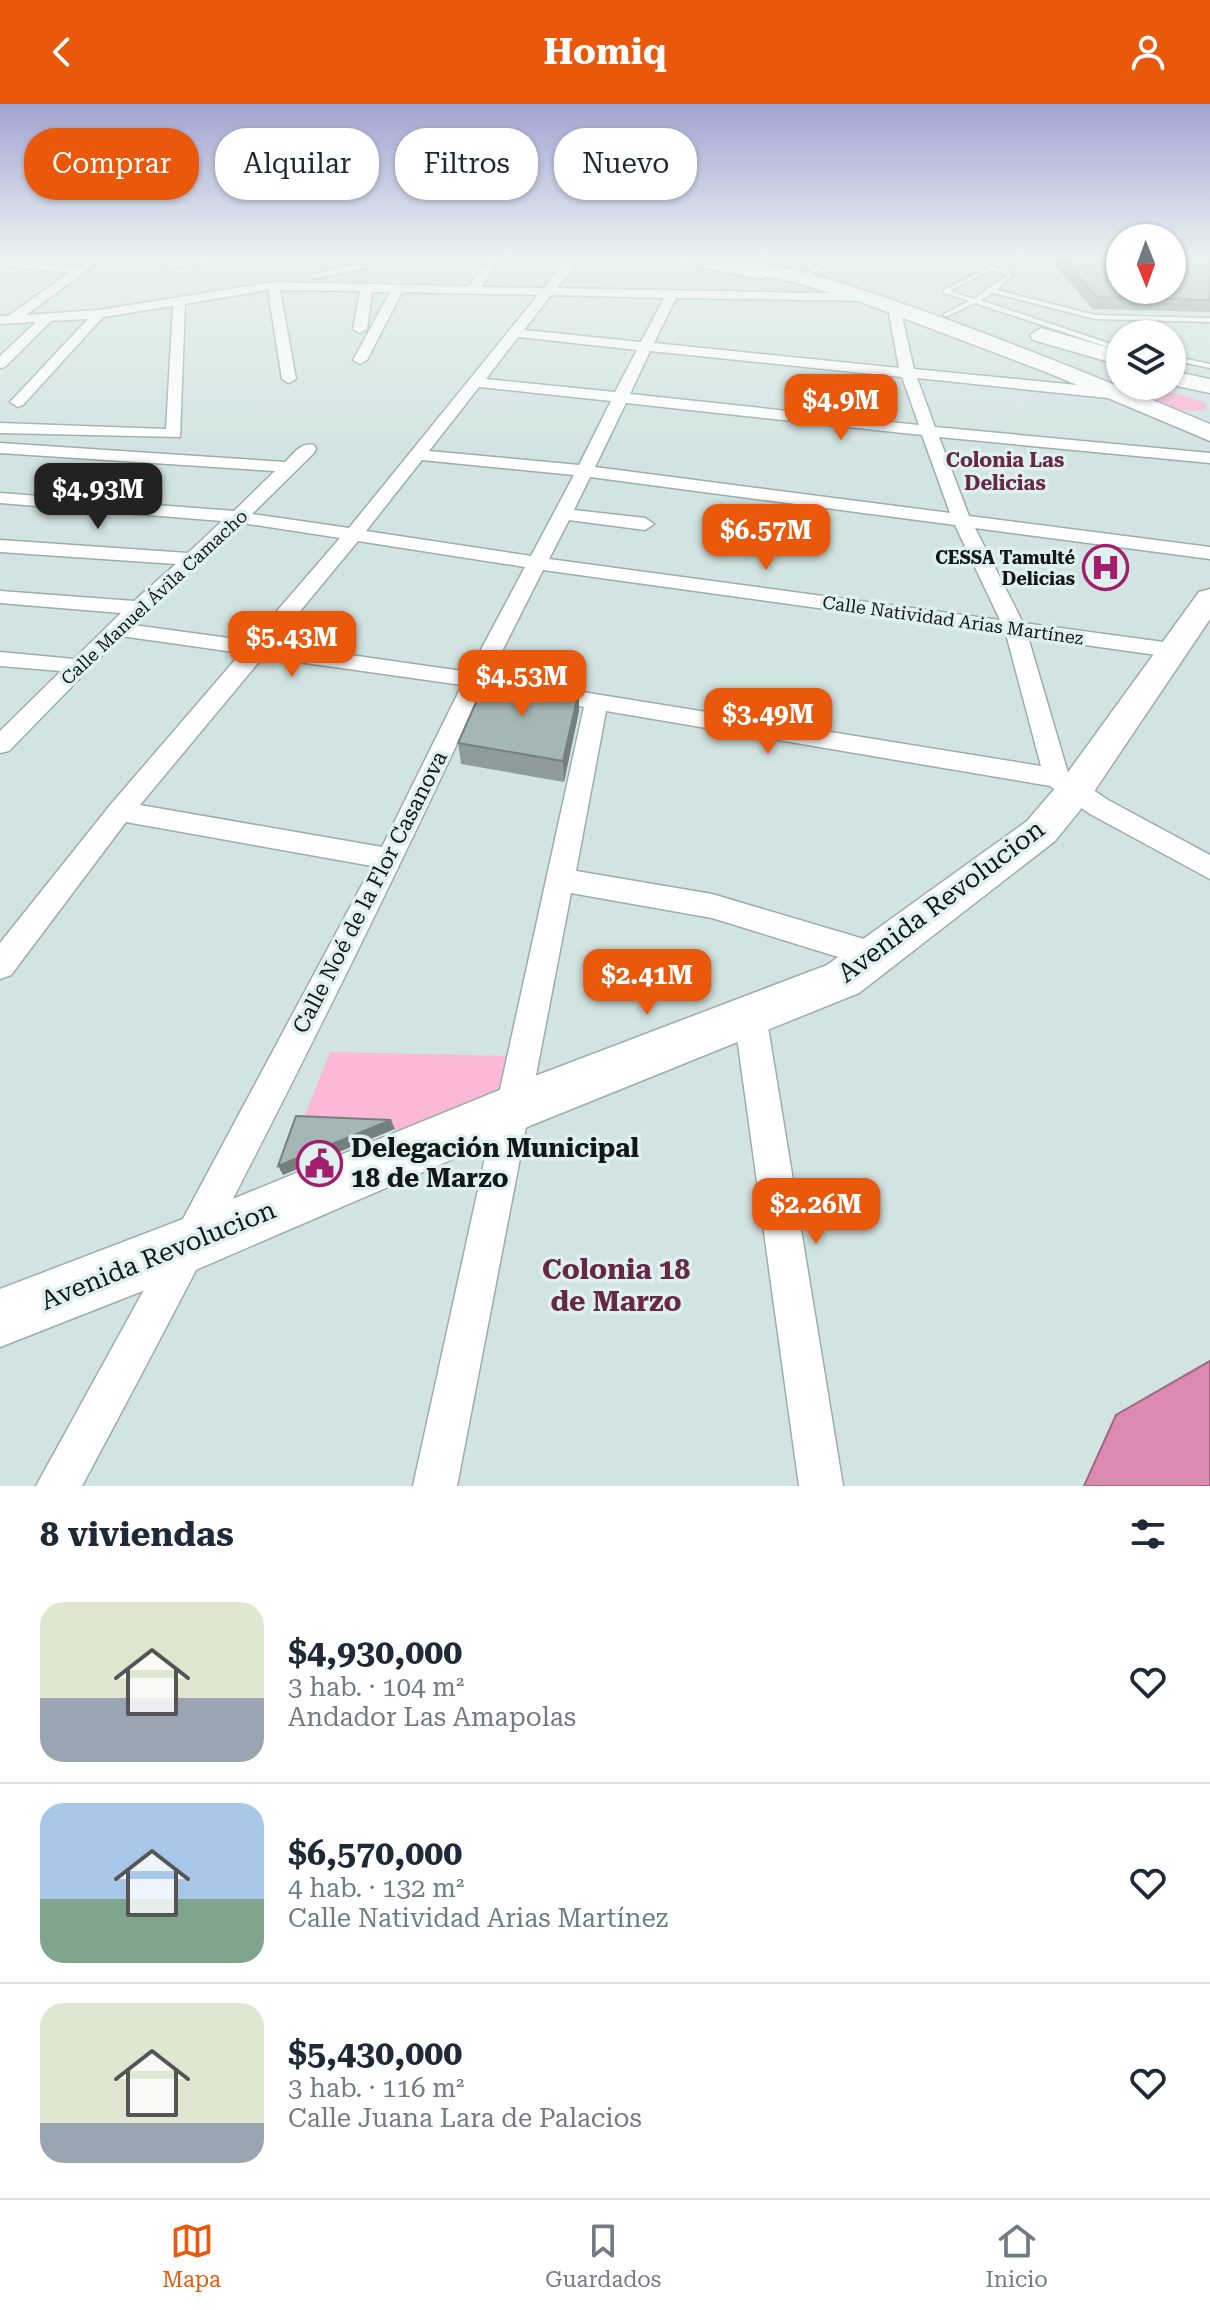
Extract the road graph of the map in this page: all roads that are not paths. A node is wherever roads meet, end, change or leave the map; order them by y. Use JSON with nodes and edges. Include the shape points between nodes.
{"nodes":[{"id":1,"x":25,"y":320,"type":"edge"},
{"id":2,"x":45,"y":320,"type":"edge"},
{"id":3,"x":93,"y":320,"type":"edge"},
{"id":4,"x":179,"y":320,"type":"edge"},
{"id":5,"x":279,"y":320,"type":"edge"},
{"id":6,"x":361,"y":320,"type":"edge"},
{"id":7,"x":381,"y":320,"type":"edge"},
{"id":8,"x":525,"y":320,"type":"edge"},
{"id":9,"x":658,"y":320,"type":"edge"},
{"id":10,"x":897,"y":320,"type":"edge"},
{"id":11,"x":937,"y":320,"type":"edge"},
{"id":12,"x":984,"y":320,"type":"edge"},
{"id":13,"x":988,"y":320,"type":"edge"},
{"id":14,"x":997,"y":320,"type":"edge"},
{"id":15,"x":1009,"y":320,"type":"edge"},
{"id":16,"x":4,"y":321,"type":"edge"},
{"id":17,"x":360,"y":329,"type":"dead end"},
{"id":18,"x":514,"y":333,"type":"junction"},
{"id":19,"x":646,"y":345,"type":"junction"},
{"id":20,"x":1106,"y":345,"type":"edge"},
{"id":21,"x":1106,"y":355,"type":"edge"},
{"id":22,"x":360,"y":360,"type":"dead end"},
{"id":23,"x":1186,"y":361,"type":"edge"},
{"id":24,"x":1106,"y":362,"type":"edge"},
{"id":25,"x":0,"y":364,"type":"edge"},
{"id":26,"x":1210,"y":366,"type":"edge"},
{"id":27,"x":907,"y":370,"type":"junction"},
{"id":28,"x":1106,"y":378,"type":"edge"},
{"id":29,"x":289,"y":379,"type":"dead end"},
{"id":30,"x":1106,"y":379,"type":"edge"},
{"id":31,"x":476,"y":382,"type":"junction"},
{"id":32,"x":1106,"y":382,"type":"edge"},
{"id":33,"x":620,"y":399,"type":"junction"},
{"id":34,"x":1146,"y":400,"type":"edge"},
{"id":35,"x":18,"y":402,"type":"dead end"},
{"id":36,"x":0,"y":428,"type":"edge"},
{"id":37,"x":1208,"y":429,"type":"edge"},
{"id":38,"x":26,"y":431,"type":"junction"},
{"id":39,"x":931,"y":431,"type":"junction"},
{"id":40,"x":0,"y":448,"type":"edge"},
{"id":41,"x":308,"y":449,"type":"dead end"},
{"id":42,"x":417,"y":455,"type":"junction"},
{"id":43,"x":1210,"y":458,"type":"edge"},
{"id":44,"x":289,"y":467,"type":"junction"},
{"id":45,"x":584,"y":471,"type":"junction"},
{"id":46,"x":0,"y":498,"type":"edge"},
{"id":47,"x":563,"y":514,"type":"junction"},
{"id":48,"x":238,"y":517,"type":"junction"},
{"id":49,"x":961,"y":519,"type":"junction"},
{"id":50,"x":645,"y":524,"type":"dead end"},
{"id":51,"x":355,"y":533,"type":"junction"},
{"id":52,"x":0,"y":546,"type":"edge"},
{"id":53,"x":1210,"y":553,"type":"edge"},
{"id":54,"x":192,"y":559,"type":"junction"},
{"id":55,"x":536,"y":563,"type":"junction"},
{"id":56,"x":0,"y":597,"type":"edge"},
{"id":57,"x":1210,"y":598,"type":"edge"},
{"id":58,"x":139,"y":608,"type":"junction"},
{"id":59,"x":116,"y":629,"type":"junction"},
{"id":60,"x":1015,"y":629,"type":"junction"},
{"id":61,"x":1171,"y":650,"type":"junction"},
{"id":62,"x":256,"y":651,"type":"junction"},
{"id":63,"x":0,"y":659,"type":"edge"},
{"id":64,"x":79,"y":666,"type":"junction"},
{"id":65,"x":476,"y":679,"type":"junction"},
{"id":66,"x":596,"y":704,"type":"junction"},
{"id":67,"x":12,"y":720,"type":"edge"},
{"id":68,"x":0,"y":745,"type":"edge"},
{"id":69,"x":1067,"y":783,"type":"junction"},
{"id":70,"x":120,"y":811,"type":"junction"},
{"id":71,"x":390,"y":859,"type":"junction"},
{"id":72,"x":1210,"y":868,"type":"edge"},
{"id":73,"x":561,"y":880,"type":"junction"},
{"id":74,"x":874,"y":955,"type":"junction"},
{"id":75,"x":0,"y":966,"type":"edge"},
{"id":76,"x":750,"y":1015,"type":"junction"},
{"id":77,"x":514,"y":1108,"type":"junction"},
{"id":78,"x":191,"y":1244,"type":"junction"},
{"id":79,"x":0,"y":1318,"type":"edge"},
{"id":80,"x":58,"y":1486,"type":"edge"},
{"id":81,"x":435,"y":1486,"type":"edge"},
{"id":82,"x":821,"y":1486,"type":"edge"}],
"edges":[{"from":1,"to":16,"type":"street"},
{"from":2,"to":25,"type":"street"},
{"from":3,"to":35,"type":"street"},
{"from":4,"to":38,"type":"street","via":[[176,432]]},
{"from":5,"to":29,"type":"street"},
{"from":6,"to":17,"type":"street"},
{"from":7,"to":22,"type":"street"},
{"from":8,"to":18,"type":"street"},
{"from":9,"to":19,"type":"street","name":"Calle Noé de la Flor Casanova"},
{"from":10,"to":27,"type":"street"},
{"from":11,"to":30,"type":"main road"},
{"from":12,"to":28,"type":"main road"},
{"from":13,"to":24,"type":"main road"},
{"from":14,"to":21,"type":"main road"},
{"from":15,"to":20,"type":"lane"},
{"from":18,"to":19,"type":"street"},
{"from":18,"to":31,"type":"street"},
{"from":19,"to":27,"type":"street"},
{"from":19,"to":33,"type":"street","name":"Calle Noé de la Flor Casanova"},
{"from":23,"to":26,"type":"lane"},
{"from":27,"to":32,"type":"street"},
{"from":27,"to":39,"type":"street"},
{"from":31,"to":33,"type":"street"},
{"from":31,"to":42,"type":"street"},
{"from":33,"to":39,"type":"street"},
{"from":33,"to":45,"type":"street","name":"Calle Noé de la Flor Casanova"},
{"from":34,"to":37,"type":"main road"},
{"from":36,"to":38,"type":"street"},
{"from":38,"to":40,"type":"street"},
{"from":39,"to":43,"type":"street"},
{"from":39,"to":49,"type":"street"},
{"from":40,"to":44,"type":"street"},
{"from":41,"to":44,"type":"street","name":"Calle Manuel Ávila Camacho"},
{"from":42,"to":45,"type":"street"},
{"from":42,"to":51,"type":"street"},
{"from":44,"to":48,"type":"street","name":"Calle Manuel Ávila Camacho"},
{"from":45,"to":47,"type":"street","name":"Calle Noé de la Flor Casanova"},
{"from":45,"to":49,"type":"street"},
{"from":46,"to":48,"type":"street","name":"Calle Natividad Arias Martínez"},
{"from":47,"to":50,"type":"street"},
{"from":47,"to":55,"type":"street","name":"Calle Noé de la Flor Casanova"},
{"from":48,"to":51,"type":"street","name":"Calle Natividad Arias Martínez"},
{"from":48,"to":54,"type":"street","name":"Calle Manuel Ávila Camacho"},
{"from":49,"to":53,"type":"street"},
{"from":49,"to":60,"type":"street"},
{"from":51,"to":55,"type":"street","name":"Calle Natividad Arias Martínez"},
{"from":51,"to":62,"type":"street"},
{"from":52,"to":54,"type":"street"},
{"from":54,"to":58,"type":"street","name":"Calle Manuel Ávila Camacho"},
{"from":55,"to":60,"type":"street","name":"Calle Natividad Arias Martínez"},
{"from":55,"to":65,"type":"street","name":"Calle Noé de la Flor Casanova"},
{"from":56,"to":58,"type":"street"},
{"from":57,"to":61,"type":"street","name":"Avenida Revolucion"},
{"from":58,"to":59,"type":"street","name":"Calle Manuel Ávila Camacho"},
{"from":59,"to":62,"type":"street"},
{"from":59,"to":64,"type":"street","name":"Calle Manuel Ávila Camacho"},
{"from":60,"to":61,"type":"street","name":"Calle Natividad Arias Martínez"},
{"from":60,"to":69,"type":"street"},
{"from":61,"to":69,"type":"street","name":"Avenida Revolucion"},
{"from":62,"to":65,"type":"street"},
{"from":62,"to":70,"type":"street"},
{"from":63,"to":64,"type":"street"},
{"from":64,"to":67,"type":"street","name":"Calle Manuel Ávila Camacho"},
{"from":65,"to":66,"type":"street"},
{"from":65,"to":71,"type":"street","name":"Calle Noé de la Flor Casanova"},
{"from":66,"to":69,"type":"street"},
{"from":66,"to":73,"type":"street"},
{"from":67,"to":68,"type":"street","name":"Calle Manuel Ávila Camacho"},
{"from":69,"to":72,"type":"street","via":[[1099,807]]},
{"from":69,"to":74,"type":"street","name":"Avenida Revolucion","via":[[1041,831]]},
{"from":70,"to":71,"type":"street"},
{"from":70,"to":75,"type":"street"},
{"from":71,"to":78,"type":"street","name":"Calle Noé de la Flor Casanova"},
{"from":73,"to":74,"type":"street","via":[[712,906]]},
{"from":73,"to":77,"type":"street"},
{"from":74,"to":76,"type":"street","name":"Avenida Revolucion","via":[[843,979]]},
{"from":76,"to":77,"type":"street","name":"Avenida Revolucion"},
{"from":76,"to":82,"type":"street"},
{"from":77,"to":78,"type":"street","name":"Avenida Revolucion"},
{"from":77,"to":81,"type":"street"},
{"from":78,"to":79,"type":"street","name":"Avenida Revolucion"},
{"from":78,"to":80,"type":"street","name":"Calle Noé de la Flor Casanova"}]}
